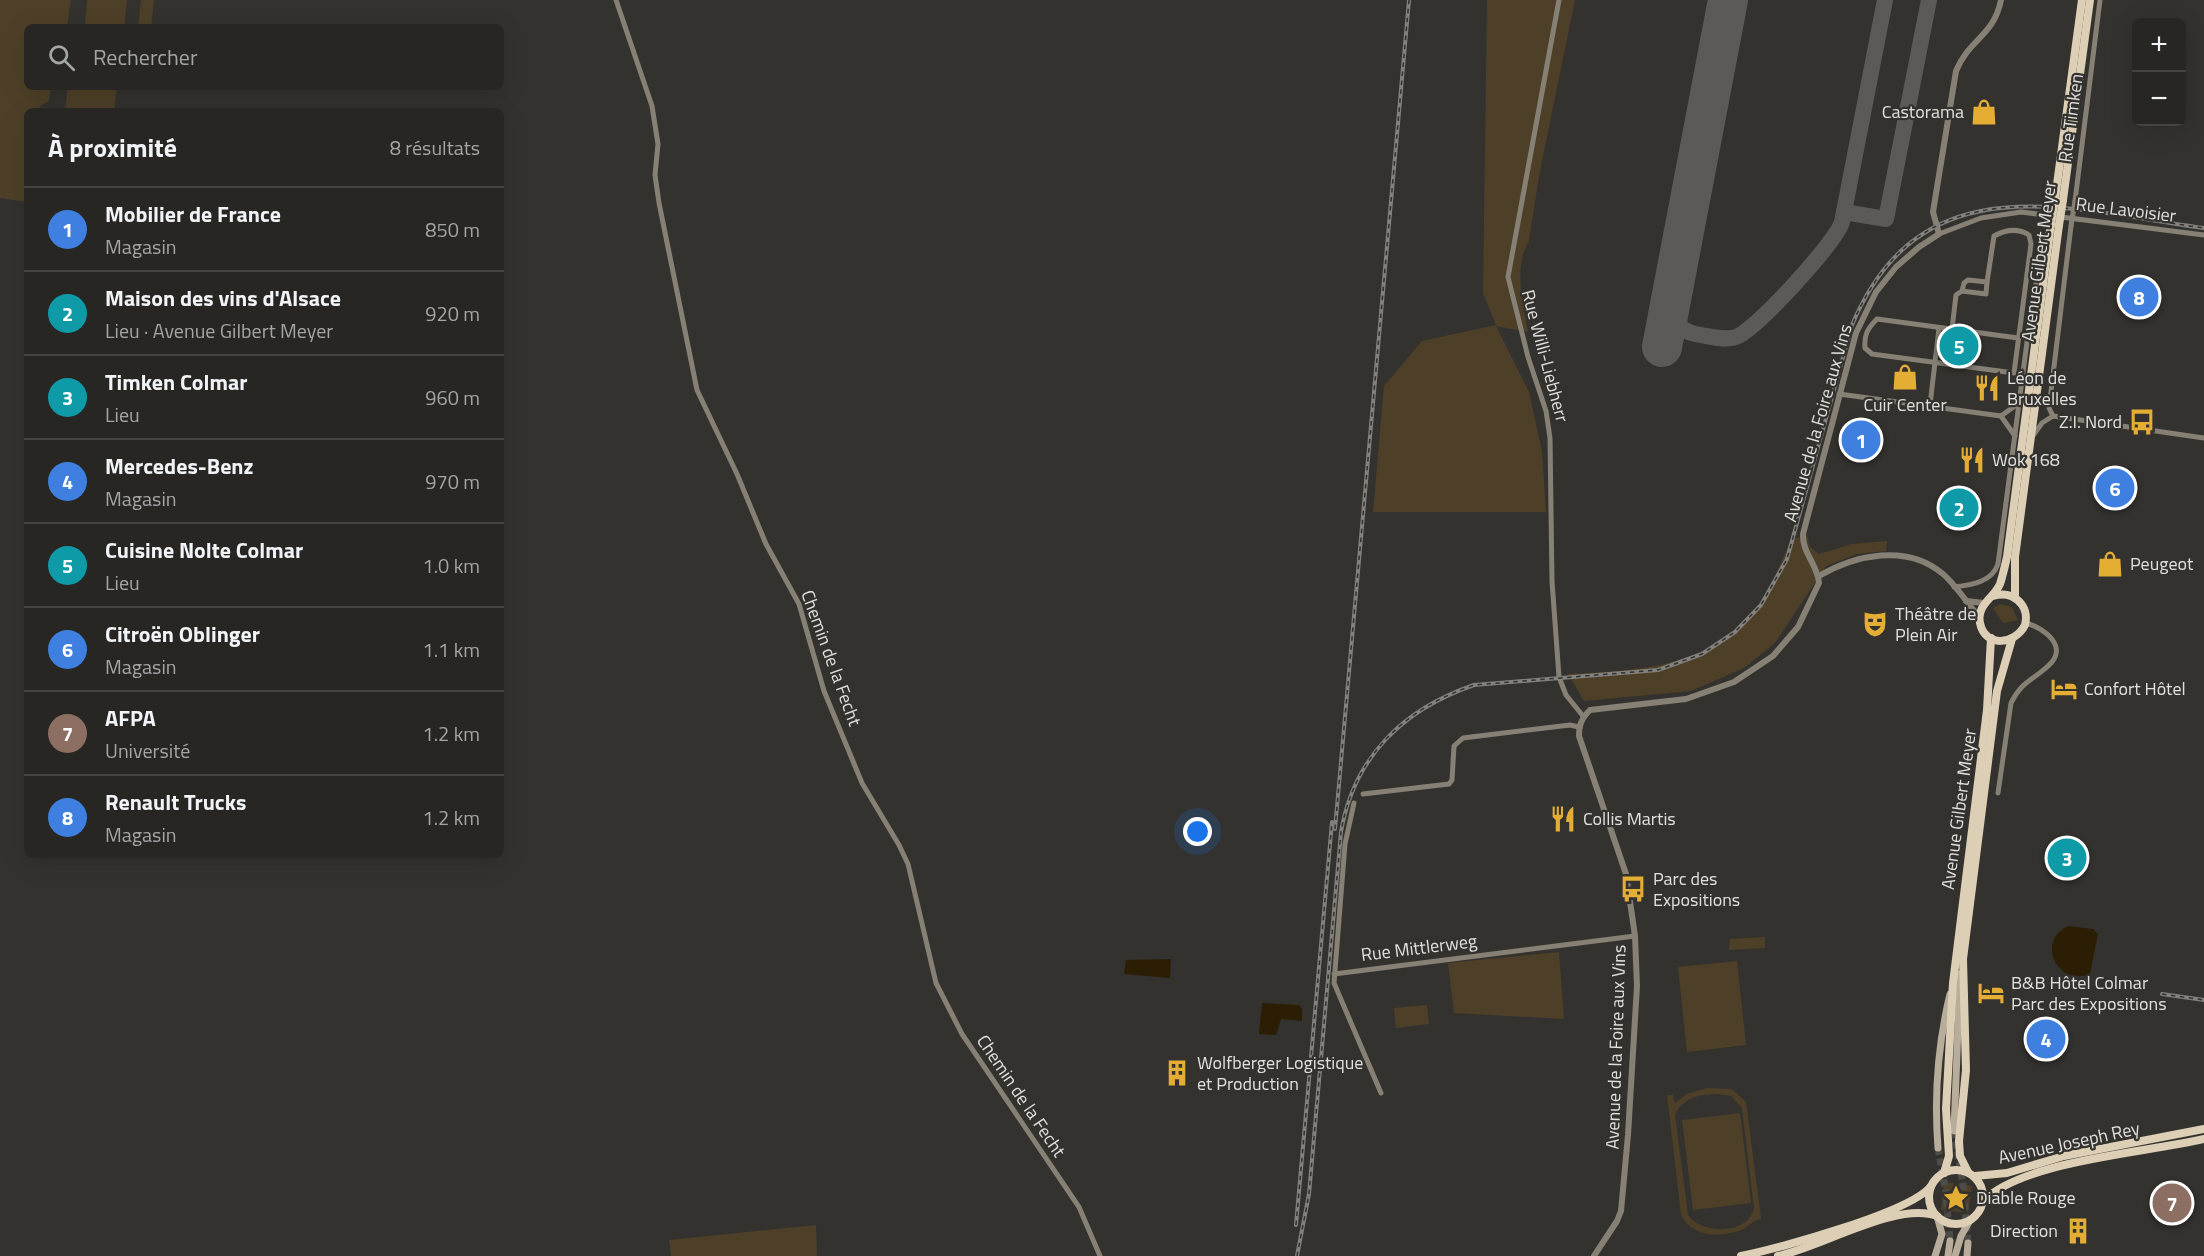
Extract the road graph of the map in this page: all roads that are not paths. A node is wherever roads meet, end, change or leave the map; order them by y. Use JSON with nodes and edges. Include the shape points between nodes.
{"nodes":[{"id":1,"x":616,"y":0,"type":"edge"},
{"id":2,"x":1559,"y":0,"type":"edge"},
{"id":3,"x":2001,"y":0,"type":"edge"},
{"id":4,"x":2082,"y":0,"type":"edge"},
{"id":5,"x":2090,"y":0,"type":"edge"},
{"id":6,"x":2100,"y":0,"type":"edge"},
{"id":7,"x":2059,"y":200,"type":"junction"},
{"id":8,"x":2055,"y":224,"type":"junction"},
{"id":9,"x":1939,"y":234,"type":"junction"},
{"id":10,"x":2204,"y":236,"type":"edge"},
{"id":11,"x":1987,"y":282,"type":"junction"},
{"id":12,"x":1962,"y":291,"type":"junction"},
{"id":13,"x":2030,"y":319,"type":"junction"},
{"id":14,"x":1939,"y":328,"type":"junction"},
{"id":15,"x":1952,"y":329,"type":"junction"},
{"id":16,"x":2018,"y":338,"type":"junction"},
{"id":17,"x":2026,"y":353,"type":"junction"},
{"id":18,"x":1935,"y":362,"type":"junction"},
{"id":19,"x":1839,"y":394,"type":"junction"},
{"id":20,"x":2020,"y":402,"type":"junction"},
{"id":21,"x":1930,"y":405,"type":"junction"},
{"id":22,"x":2001,"y":416,"type":"junction"},
{"id":23,"x":2054,"y":416,"type":"junction"},
{"id":24,"x":2016,"y":436,"type":"junction"},
{"id":25,"x":2031,"y":438,"type":"junction"},
{"id":26,"x":2204,"y":438,"type":"edge"},
{"id":27,"x":1819,"y":576,"type":"junction"},
{"id":28,"x":1954,"y":587,"type":"junction"},
{"id":29,"x":1993,"y":596,"type":"junction"},
{"id":30,"x":2015,"y":598,"type":"junction"},
{"id":31,"x":1966,"y":602,"type":"junction"},
{"id":32,"x":1984,"y":603,"type":"junction"},
{"id":33,"x":1979,"y":617,"type":"junction"},
{"id":34,"x":2026,"y":623,"type":"junction"},
{"id":35,"x":1990,"y":638,"type":"junction"},
{"id":36,"x":2012,"y":639,"type":"junction"},
{"id":37,"x":1583,"y":716,"type":"junction"},
{"id":38,"x":1579,"y":727,"type":"junction"},
{"id":39,"x":1998,"y":793,"type":"dead end"},
{"id":40,"x":1363,"y":794,"type":"dead end"},
{"id":41,"x":1354,"y":803,"type":"dead end"},
{"id":42,"x":1635,"y":936,"type":"junction"},
{"id":43,"x":1963,"y":959,"type":"junction"},
{"id":44,"x":1334,"y":974,"type":"junction"},
{"id":45,"x":1953,"y":983,"type":"junction"},
{"id":46,"x":1381,"y":1093,"type":"dead end"},
{"id":47,"x":2204,"y":1129,"type":"edge"},
{"id":48,"x":1954,"y":1131,"type":"tunnel mouth"},
{"id":49,"x":2204,"y":1139,"type":"edge"},
{"id":50,"x":1938,"y":1148,"type":"tunnel mouth"},
{"id":51,"x":1944,"y":1173,"type":"junction"},
{"id":52,"x":1971,"y":1174,"type":"junction"},
{"id":53,"x":1931,"y":1186,"type":"junction"},
{"id":54,"x":1983,"y":1201,"type":"junction"},
{"id":55,"x":1937,"y":1216,"type":"junction"},
{"id":56,"x":1969,"y":1222,"type":"junction"},
{"id":57,"x":1950,"y":1241,"type":"tunnel mouth"},
{"id":58,"x":1968,"y":1243,"type":"tunnel mouth"},
{"id":59,"x":1601,"y":1248,"type":"junction"},
{"id":60,"x":1100,"y":1256,"type":"edge"},
{"id":61,"x":1594,"y":1256,"type":"edge"},
{"id":62,"x":1601,"y":1256,"type":"edge"},
{"id":63,"x":1741,"y":1256,"type":"edge"},
{"id":64,"x":1778,"y":1256,"type":"edge"},
{"id":65,"x":1935,"y":1256,"type":"edge"},
{"id":66,"x":1948,"y":1256,"type":"edge"},
{"id":67,"x":1955,"y":1256,"type":"edge"},
{"id":68,"x":1967,"y":1256,"type":"edge"}],
"edges":[{"from":1,"to":60,"type":"street","name":"Chemin de la Fecht","via":[[652,106],[658,144],[655,175],[659,203],[704,408],[766,544],[799,604],[824,691],[862,783],[908,864],[936,983],[947,1008],[1079,1207]]},
{"from":2,"to":37,"type":"street","name":"Rue Willi-Liebherr","via":[[1508,278],[1550,438],[1552,581],[1559,677],[1566,695]]},
{"from":3,"to":9,"type":"street","via":[[1995,22],[1965,53],[1956,70],[1933,212]]},
{"from":4,"to":7,"type":"main road","name":"Avenue Gilbert Meyer"},
{"from":5,"to":7,"type":"main road","name":"Avenue Gilbert Meyer"},
{"from":6,"to":23,"type":"street","name":"Rue Timken","bridge":true,"via":[[2049,408]]},
{"from":7,"to":8,"type":"main road","name":"Avenue Gilbert Meyer","bridge":true},
{"from":8,"to":13,"type":"street","name":"Avenue Gilbert Meyer","via":[[2042,249]]},
{"from":8,"to":25,"type":"main road","name":"Avenue Gilbert Meyer"},
{"from":8,"to":29,"type":"main road","name":"Avenue Gilbert Meyer","via":[[2007,557]]},
{"from":9,"to":10,"type":"street","name":"Rue Lavoisier","via":[[1982,218],[2021,212]]},
{"from":9,"to":19,"type":"street","name":"Avenue de la Foire aux Vins","via":[[1896,267],[1876,292],[1856,333]]},
{"from":11,"to":12,"type":"street","via":[[1968,280]]},
{"from":11,"to":12,"type":"street","via":[[1986,294]]},
{"from":11,"to":16,"type":"street","via":[[1994,236],[2022,231],[2029,235]]},
{"from":12,"to":15,"type":"street","via":[[1956,295]]},
{"from":13,"to":16,"type":"street"},
{"from":13,"to":17,"type":"street","name":"Avenue Gilbert Meyer"},
{"from":14,"to":15,"type":"street"},
{"from":14,"to":18,"type":"street"},
{"from":14,"to":18,"type":"street","via":[[1877,319],[1864,337],[1865,348],[1872,354]]},
{"from":15,"to":16,"type":"street"},
{"from":16,"to":17,"type":"street"},
{"from":16,"to":18,"type":"street","via":[[2014,374]]},
{"from":17,"to":20,"type":"street","name":"Avenue Gilbert Meyer"},
{"from":18,"to":21,"type":"street"},
{"from":19,"to":21,"type":"street"},
{"from":19,"to":27,"type":"street","name":"Avenue de la Foire aux Vins","via":[[1803,534],[1805,549]]},
{"from":20,"to":22,"type":"street"},
{"from":20,"to":24,"type":"street","name":"Avenue Gilbert Meyer"},
{"from":21,"to":22,"type":"street"},
{"from":22,"to":24,"type":"street"},
{"from":23,"to":25,"type":"street","via":[[2042,423]]},
{"from":23,"to":26,"type":"street"},
{"from":24,"to":28,"type":"street","name":"Avenue Gilbert Meyer","via":[[1995,574],[1983,581]]},
{"from":25,"to":30,"type":"main road","name":"Avenue Gilbert Meyer","via":[[2015,557]]},
{"from":27,"to":28,"type":"street","via":[[1859,558],[1891,556],[1933,568]]},
{"from":27,"to":37,"type":"street","via":[[1818,590],[1798,627],[1773,656],[1751,672],[1686,699],[1603,707]]},
{"from":28,"to":31,"type":"street"},
{"from":29,"to":30,"type":"main road"},
{"from":29,"to":32,"type":"main road"},
{"from":30,"to":34,"type":"main road","name":"Avenue Gilbert Meyer","via":[[2024,609]]},
{"from":31,"to":32,"type":"street"},
{"from":31,"to":33,"type":"street"},
{"from":32,"to":33,"type":"main road"},
{"from":33,"to":35,"type":"main road"},
{"from":34,"to":36,"type":"main road","name":"Avenue Gilbert Meyer"},
{"from":34,"to":39,"type":"street","via":[[2050,634],[2056,647],[2055,657],[2018,690],[2011,703]]},
{"from":35,"to":36,"type":"main road"},
{"from":35,"to":45,"type":"main road","name":"Avenue Gilbert Meyer","via":[[1987,710]]},
{"from":36,"to":43,"type":"main road","name":"Avenue Gilbert Meyer","via":[[1997,692]]},
{"from":37,"to":38,"type":"street"},
{"from":38,"to":40,"type":"street","via":[[1463,738],[1454,746],[1449,784]]},
{"from":38,"to":42,"type":"street","name":"Avenue de la Foire aux Vins","via":[[1626,874]]},
{"from":41,"to":44,"type":"street","via":[[1345,844]]},
{"from":42,"to":44,"type":"street","name":"Rue Mittlerweg"},
{"from":42,"to":59,"type":"street","name":"Avenue de la Foire aux Vins","via":[[1636,986],[1623,1198],[1617,1221]]},
{"from":43,"to":48,"type":"main road","name":"Avenue Gilbert Meyer"},
{"from":43,"to":52,"type":"main road","name":"Avenue Gilbert Meyer","via":[[1966,1070],[1959,1141],[1960,1156]]},
{"from":44,"to":46,"type":"street","via":[[1336,992]]},
{"from":45,"to":50,"type":"main road","name":"Avenue Gilbert Meyer","via":[[1938,1067]]},
{"from":45,"to":51,"type":"main road","name":"Avenue Gilbert Meyer","via":[[1946,1109],[1949,1156]]},
{"from":47,"to":52,"type":"main road","name":"Avenue Joseph Rey","via":[[2064,1156],[2007,1173]]},
{"from":49,"to":54,"type":"main road","name":"Avenue Joseph Rey","via":[[2067,1164],[1999,1188]]},
{"from":51,"to":52,"type":"main road","via":[[1953,1170]]},
{"from":51,"to":53,"type":"main road"},
{"from":52,"to":54,"type":"main road","via":[[1983,1190]]},
{"from":53,"to":55,"type":"main road","via":[[1930,1204]]},
{"from":53,"to":63,"type":"main road","via":[[1925,1195],[1901,1206],[1781,1248]]},
{"from":54,"to":56,"type":"main road"},
{"from":55,"to":56,"type":"main road","via":[[1953,1224]]},
{"from":55,"to":64,"type":"main road","via":[[1917,1212],[1896,1215]]},
{"from":55,"to":65,"type":"main road","via":[[1942,1234]]},
{"from":56,"to":67,"type":"main road"},
{"from":57,"to":66,"type":"main road"},
{"from":58,"to":68,"type":"main road"},
{"from":59,"to":61,"type":"street","name":"Avenue de la Foire aux Vins"},
{"from":59,"to":62,"type":"street"}]}
